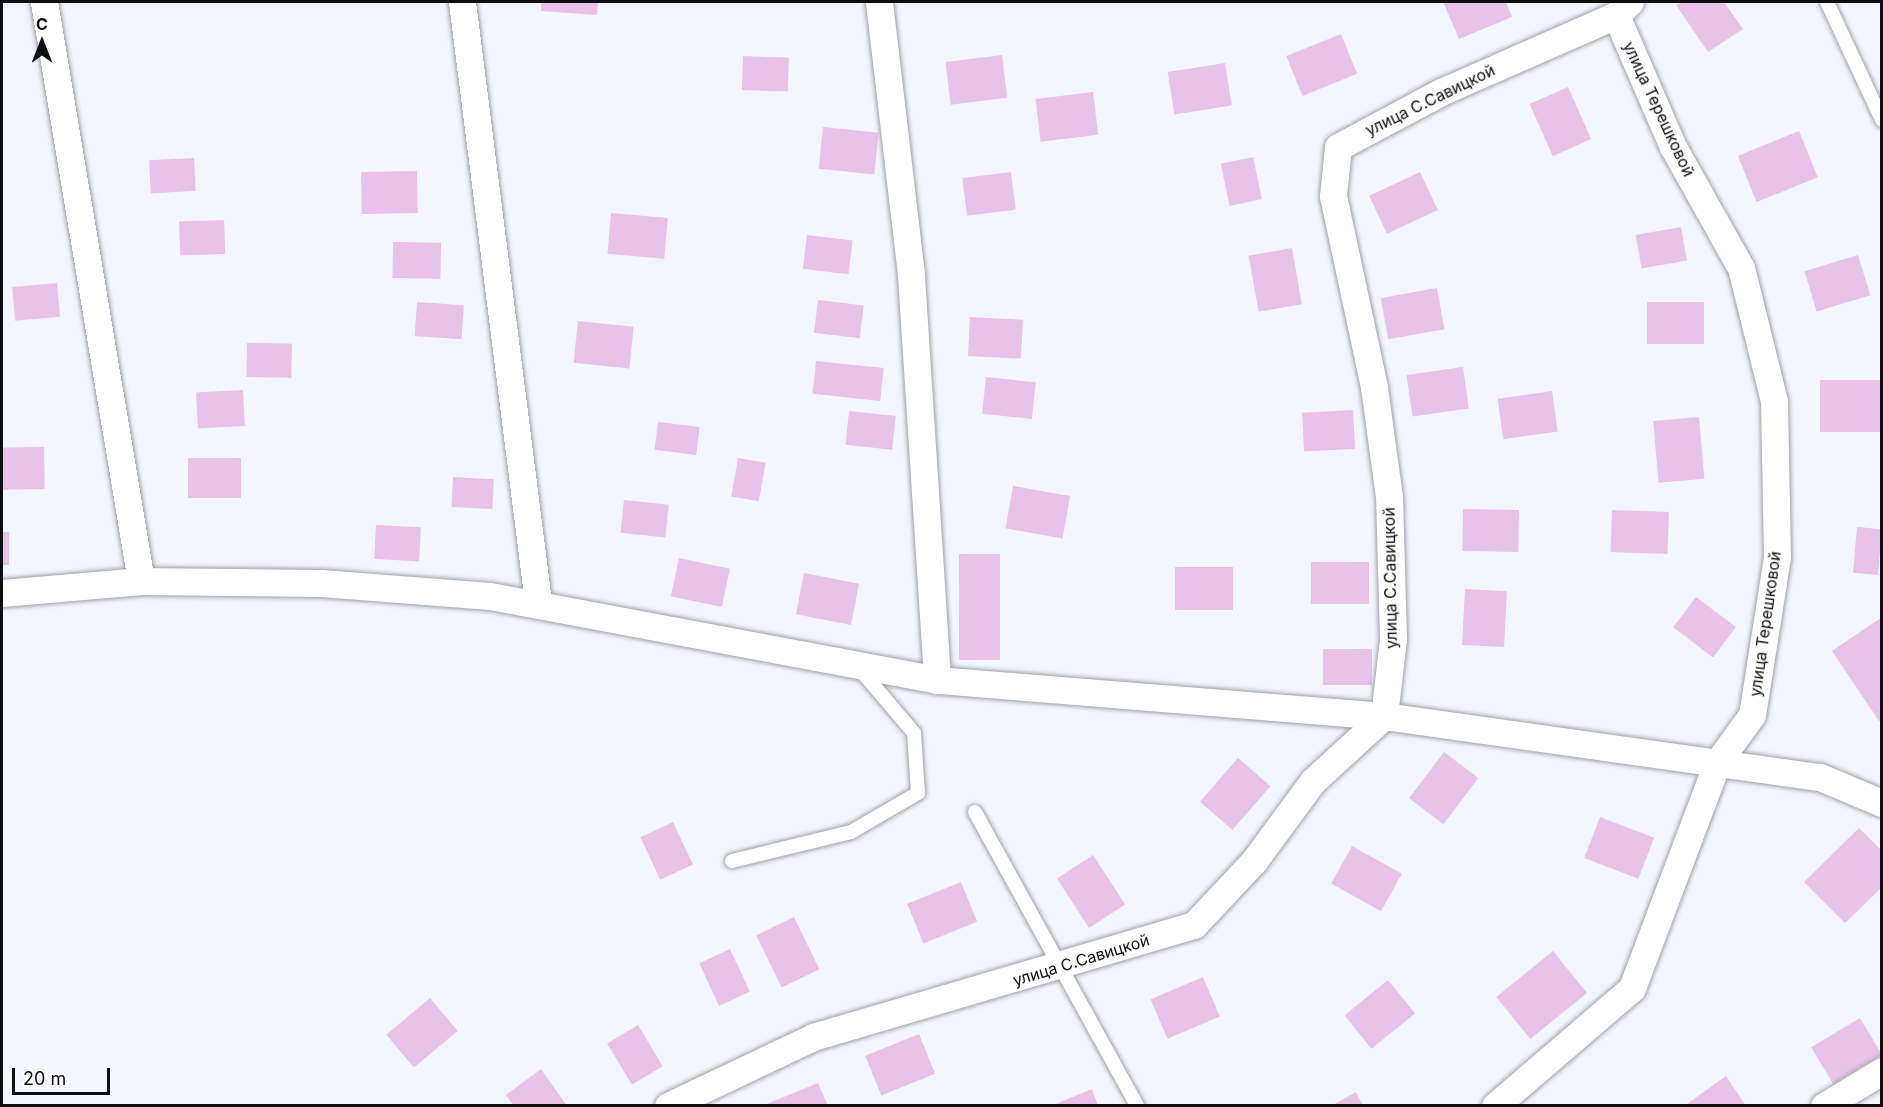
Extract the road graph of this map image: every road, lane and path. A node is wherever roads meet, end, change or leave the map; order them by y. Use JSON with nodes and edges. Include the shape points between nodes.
{"nodes":[{"id":1,"x":44,"y":2,"type":"edge"},
{"id":2,"x":462,"y":2,"type":"edge"},
{"id":3,"x":879,"y":2,"type":"edge"},
{"id":4,"x":1827,"y":2,"type":"edge"},
{"id":5,"x":1623,"y":8,"type":"edge"},
{"id":6,"x":1881,"y":120,"type":"edge"},
{"id":7,"x":141,"y":581,"type":"junction"},
{"id":8,"x":2,"y":594,"type":"edge"},
{"id":9,"x":538,"y":602,"type":"junction"},
{"id":10,"x":855,"y":663,"type":"junction"},
{"id":11,"x":937,"y":680,"type":"junction"},
{"id":12,"x":1384,"y":716,"type":"junction"},
{"id":13,"x":1717,"y":763,"type":"junction"},
{"id":14,"x":1881,"y":803,"type":"edge"},
{"id":15,"x":975,"y":812,"type":"dead end"},
{"id":16,"x":732,"y":861,"type":"dead end"},
{"id":17,"x":1058,"y":969,"type":"junction"},
{"id":18,"x":1881,"y":1071,"type":"edge"},
{"id":19,"x":668,"y":1106,"type":"edge"},
{"id":20,"x":1137,"y":1106,"type":"edge"},
{"id":21,"x":1495,"y":1106,"type":"edge"},
{"id":22,"x":1824,"y":1106,"type":"edge"}],
"edges":[{"from":1,"to":7,"type":"street"},
{"from":2,"to":9,"type":"street"},
{"from":3,"to":11,"type":"street","via":[[911,276]]},
{"from":4,"to":6,"type":"lane"},
{"from":5,"to":12,"type":"street","name":"улица С.Савицкой","via":[[1441,92],[1338,147],[1333,196],[1374,387],[1389,497],[1393,639]]},
{"from":5,"to":13,"type":"street","name":"улица Терешковой","via":[[1673,147],[1742,268],[1774,401],[1777,557],[1752,715]]},
{"from":7,"to":8,"type":"street"},
{"from":7,"to":9,"type":"street","via":[[321,583]]},
{"from":9,"to":10,"type":"street"},
{"from":10,"to":11,"type":"street"},
{"from":10,"to":16,"type":"lane","via":[[914,733],[918,794],[851,832]]},
{"from":11,"to":12,"type":"street"},
{"from":12,"to":13,"type":"street"},
{"from":12,"to":17,"type":"street","name":"улица С.Савицкой","via":[[1313,781],[1254,861],[1194,925]]},
{"from":13,"to":14,"type":"street","via":[[1820,777]]},
{"from":13,"to":21,"type":"street","name":"улица Терешковой","via":[[1632,988]]},
{"from":15,"to":17,"type":"lane"},
{"from":17,"to":19,"type":"street","name":"улица С.Савицкой","via":[[813,1037]]},
{"from":17,"to":20,"type":"lane"},
{"from":18,"to":22,"type":"street"}]}
